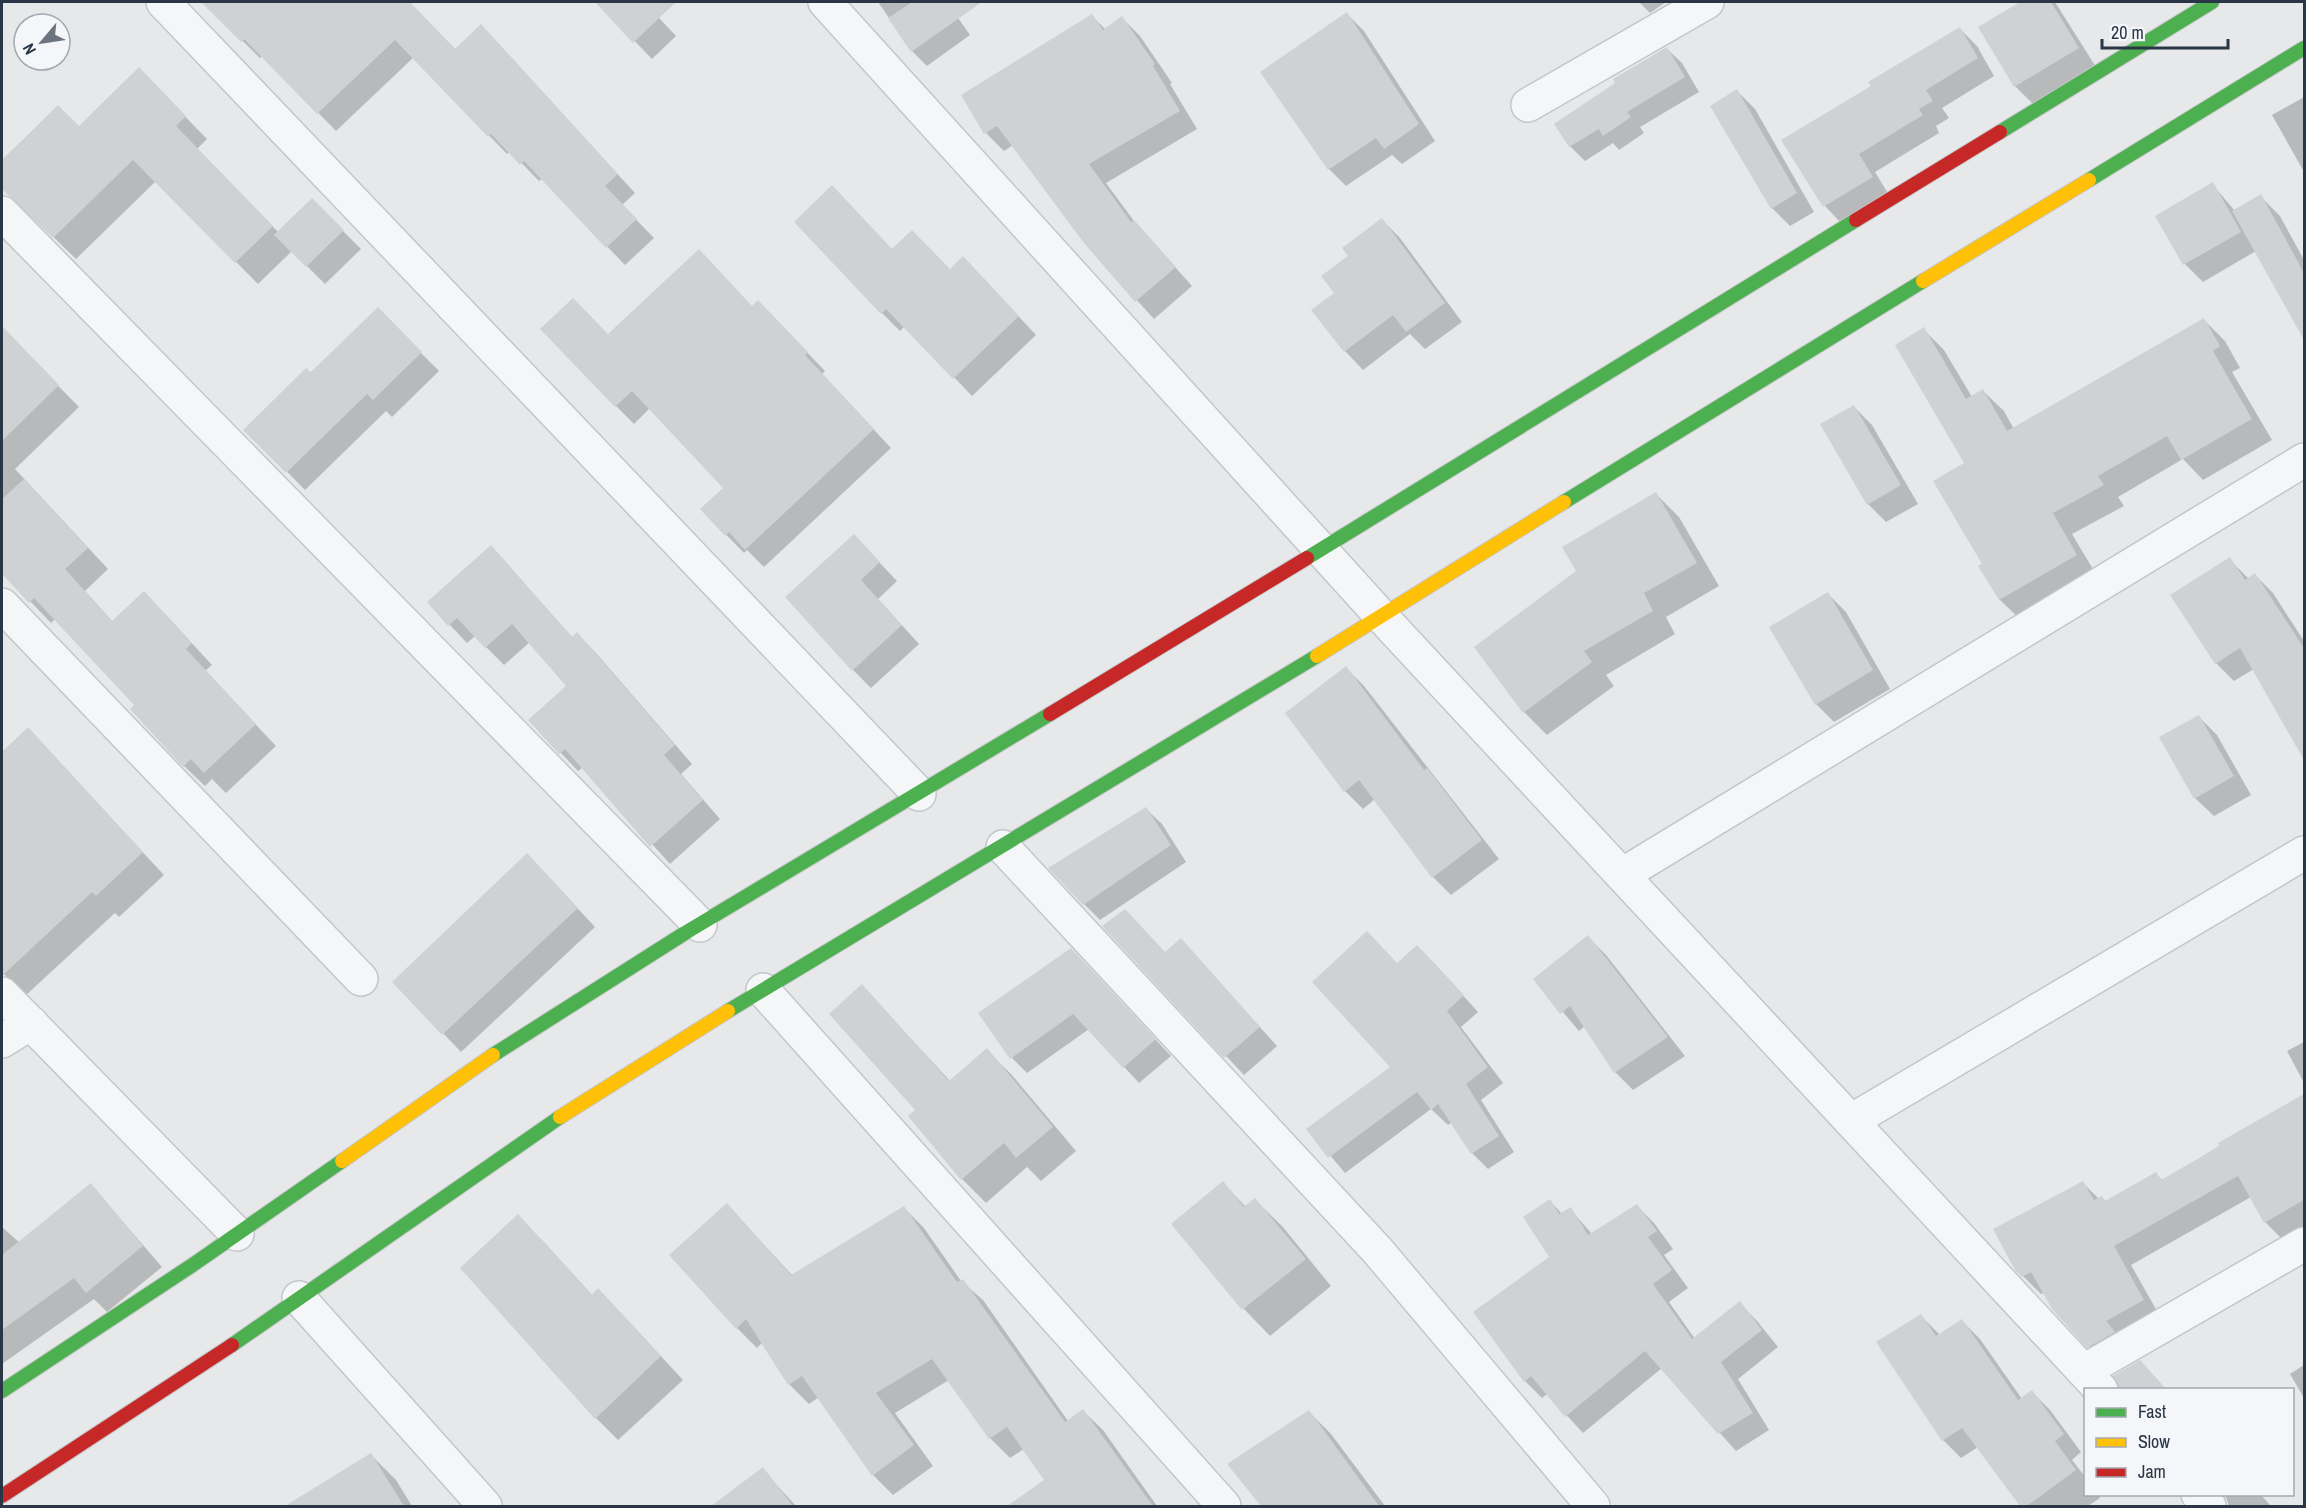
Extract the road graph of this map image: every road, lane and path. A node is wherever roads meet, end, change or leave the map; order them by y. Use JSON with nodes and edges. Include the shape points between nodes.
{"nodes":[{"id":1,"x":163,"y":2,"type":"edge"},
{"id":2,"x":825,"y":2,"type":"edge"},
{"id":3,"x":1707,"y":2,"type":"edge"},
{"id":4,"x":2212,"y":2,"type":"edge"},
{"id":5,"x":2304,"y":48,"type":"edge"},
{"id":6,"x":1528,"y":105,"type":"dead end"},
{"id":7,"x":2,"y":213,"type":"edge"},
{"id":8,"x":2304,"y":460,"type":"edge"},
{"id":9,"x":1321,"y":549,"type":"junction"},
{"id":10,"x":2,"y":606,"type":"edge"},
{"id":11,"x":1381,"y":616,"type":"junction"},
{"id":12,"x":919,"y":794,"type":"junction"},
{"id":13,"x":1003,"y":847,"type":"junction"},
{"id":14,"x":2304,"y":853,"type":"edge"},
{"id":15,"x":1622,"y":875,"type":"junction"},
{"id":16,"x":700,"y":925,"type":"junction"},
{"id":17,"x":361,"y":979,"type":"dead end"},
{"id":18,"x":763,"y":990,"type":"junction"},
{"id":19,"x":2,"y":994,"type":"edge"},
{"id":20,"x":31,"y":1023,"type":"junction"},
{"id":21,"x":2,"y":1041,"type":"edge"},
{"id":22,"x":1851,"y":1121,"type":"junction"},
{"id":23,"x":237,"y":1234,"type":"junction"},
{"id":24,"x":2304,"y":1244,"type":"edge"},
{"id":25,"x":299,"y":1298,"type":"junction"},
{"id":26,"x":2092,"y":1380,"type":"edge"},
{"id":27,"x":2,"y":1390,"type":"edge"},
{"id":28,"x":2,"y":1496,"type":"edge"},
{"id":29,"x":485,"y":1506,"type":"edge"},
{"id":30,"x":1224,"y":1506,"type":"edge"},
{"id":31,"x":1593,"y":1506,"type":"edge"}],
"edges":[{"from":1,"to":12,"type":"street"},
{"from":2,"to":9,"type":"street"},
{"from":3,"to":6,"type":"street"},
{"from":4,"to":9,"type":"main road"},
{"from":5,"to":11,"type":"main road"},
{"from":7,"to":16,"type":"street"},
{"from":8,"to":15,"type":"street"},
{"from":9,"to":11,"type":"street"},
{"from":9,"to":12,"type":"main road"},
{"from":10,"to":17,"type":"street"},
{"from":11,"to":13,"type":"main road"},
{"from":11,"to":15,"type":"street"},
{"from":12,"to":16,"type":"main road"},
{"from":13,"to":18,"type":"main road"},
{"from":13,"to":31,"type":"street","via":[[1377,1250]]},
{"from":14,"to":22,"type":"street"},
{"from":15,"to":22,"type":"street"},
{"from":16,"to":23,"type":"main road","via":[[472,1069]]},
{"from":18,"to":25,"type":"main road","via":[[521,1142]]},
{"from":18,"to":30,"type":"street"},
{"from":19,"to":20,"type":"street"},
{"from":20,"to":21,"type":"street"},
{"from":20,"to":23,"type":"street"},
{"from":22,"to":26,"type":"street"},
{"from":23,"to":27,"type":"main road"},
{"from":24,"to":26,"type":"street"},
{"from":25,"to":28,"type":"main road"},
{"from":25,"to":29,"type":"street"}]}
